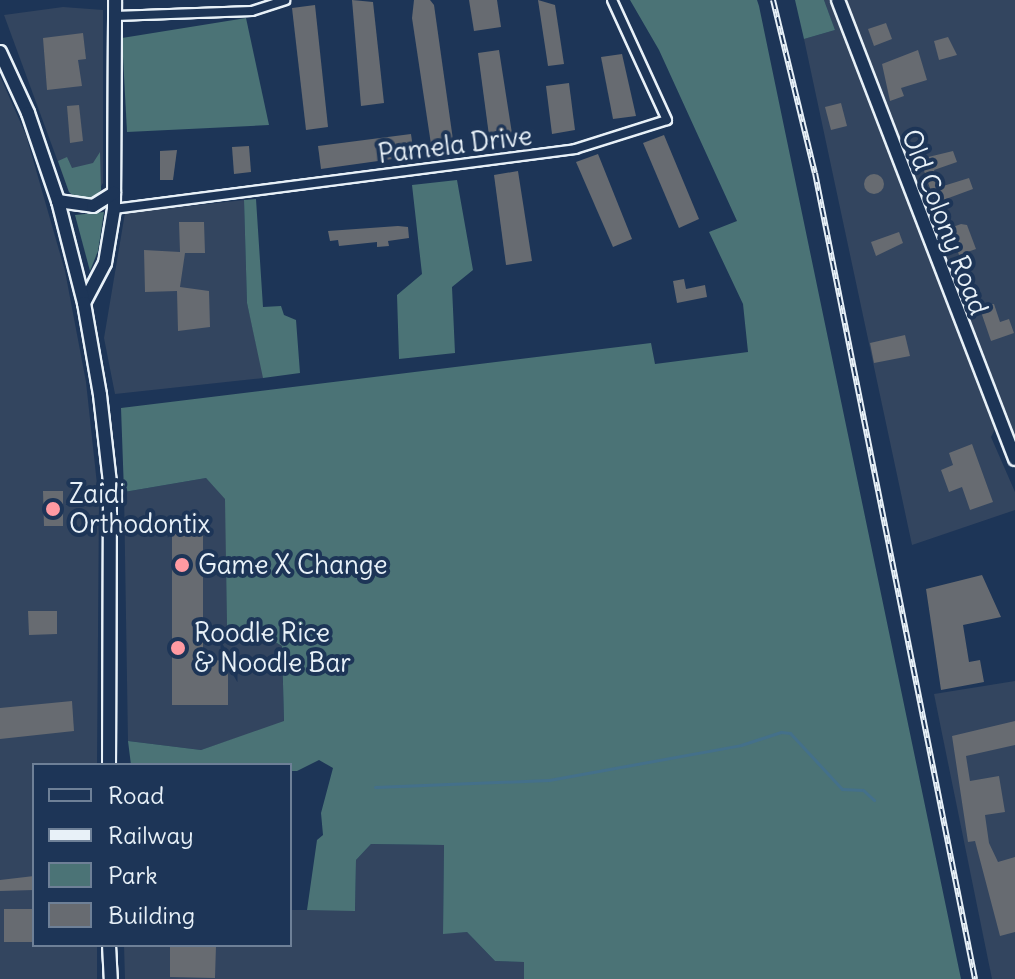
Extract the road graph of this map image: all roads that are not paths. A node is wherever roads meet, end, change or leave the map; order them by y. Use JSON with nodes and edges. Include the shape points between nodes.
{"nodes":[{"id":1,"x":115,"y":0,"type":"edge"},
{"id":2,"x":285,"y":0,"type":"edge"},
{"id":3,"x":612,"y":0,"type":"edge"},
{"id":4,"x":838,"y":0,"type":"edge"},
{"id":5,"x":115,"y":16,"type":"junction"},
{"id":6,"x":0,"y":52,"type":"edge"},
{"id":7,"x":114,"y":193,"type":"junction"},
{"id":8,"x":58,"y":201,"type":"junction"},
{"id":9,"x":114,"y":209,"type":"junction"},
{"id":10,"x":84,"y":303,"type":"junction"},
{"id":11,"x":1015,"y":459,"type":"edge"},
{"id":12,"x":109,"y":763,"type":"edge"},
{"id":13,"x":109,"y":947,"type":"edge"},
{"id":14,"x":111,"y":979,"type":"edge"}],
"edges":[{"from":1,"to":5,"type":"main road"},
{"from":2,"to":5,"type":"street","via":[[252,11]]},
{"from":3,"to":9,"type":"street","name":"Pamela Drive","via":[[667,120],[575,149]]},
{"from":4,"to":11,"type":"main road","name":"Old Colony Road"},
{"from":5,"to":7,"type":"main road"},
{"from":6,"to":8,"type":"main road"},
{"from":7,"to":8,"type":"main road","via":[[93,206]]},
{"from":7,"to":9,"type":"main road"},
{"from":8,"to":10,"type":"main road"},
{"from":9,"to":10,"type":"main road","via":[[105,263]]},
{"from":10,"to":12,"type":"main road","via":[[110,483]]},
{"from":13,"to":14,"type":"main road"}]}
